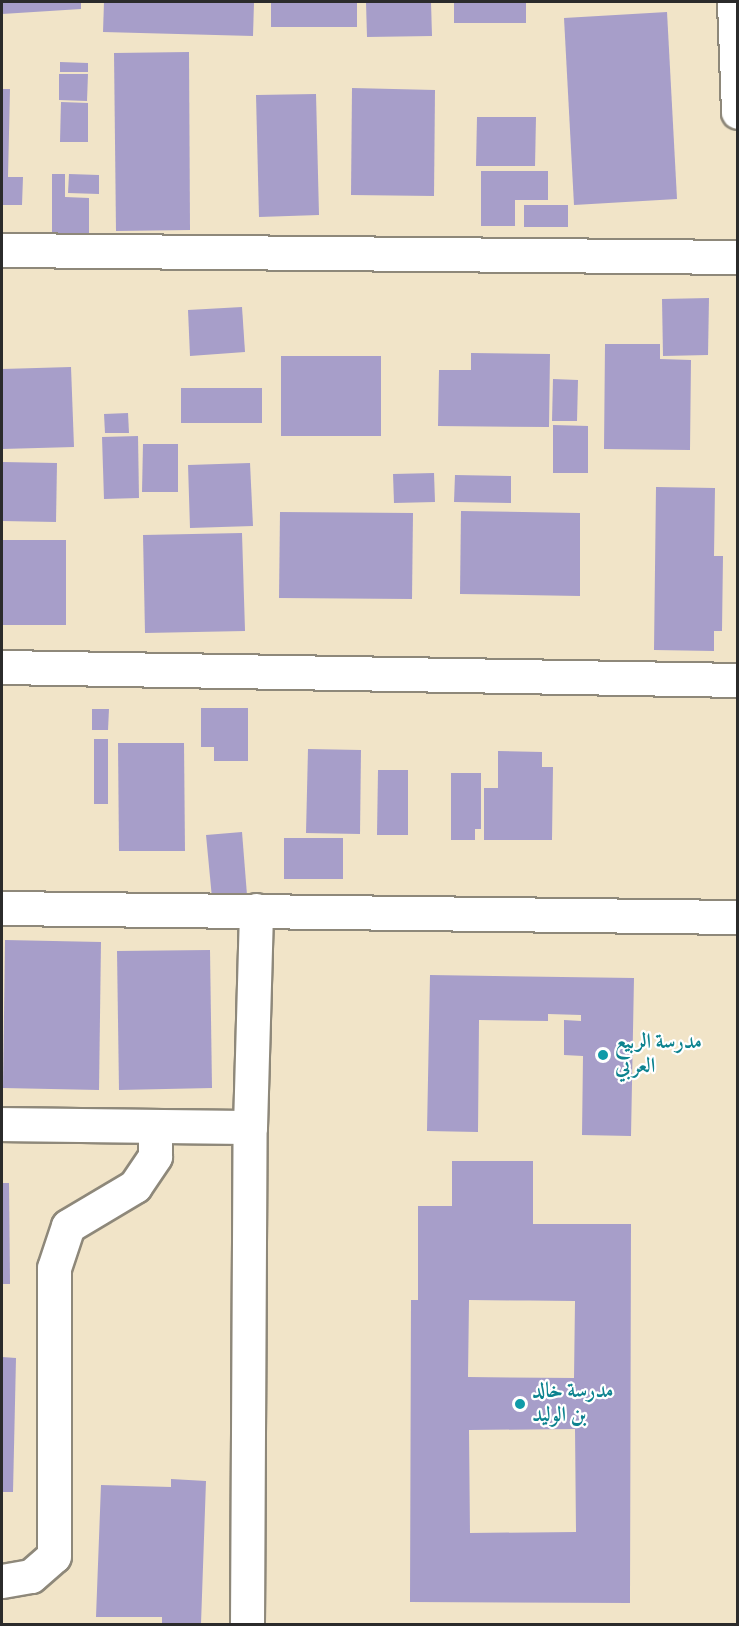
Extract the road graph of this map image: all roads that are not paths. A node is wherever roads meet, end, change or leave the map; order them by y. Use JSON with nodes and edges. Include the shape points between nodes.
{"nodes":[{"id":1,"x":734,"y":2,"type":"edge"},
{"id":2,"x":738,"y":112,"type":"edge"},
{"id":3,"x":2,"y":250,"type":"edge"},
{"id":4,"x":738,"y":257,"type":"edge"},
{"id":5,"x":2,"y":667,"type":"edge"},
{"id":6,"x":738,"y":680,"type":"edge"},
{"id":7,"x":2,"y":908,"type":"edge"},
{"id":8,"x":256,"y":910,"type":"junction"},
{"id":9,"x":738,"y":917,"type":"edge"},
{"id":10,"x":2,"y":1124,"type":"edge"},
{"id":11,"x":155,"y":1126,"type":"junction"},
{"id":12,"x":250,"y":1127,"type":"junction"},
{"id":13,"x":2,"y":1581,"type":"edge"},
{"id":14,"x":247,"y":1624,"type":"edge"}],
"edges":[{"from":1,"to":2,"type":"street"},
{"from":3,"to":4,"type":"street"},
{"from":5,"to":6,"type":"street"},
{"from":7,"to":8,"type":"street"},
{"from":8,"to":9,"type":"street"},
{"from":8,"to":12,"type":"street"},
{"from":10,"to":11,"type":"street"},
{"from":11,"to":12,"type":"street"},
{"from":11,"to":13,"type":"street","via":[[155,1156],[135,1186],[68,1226],[54,1268],[54,1556],[31,1576]]},
{"from":12,"to":14,"type":"street"}]}
